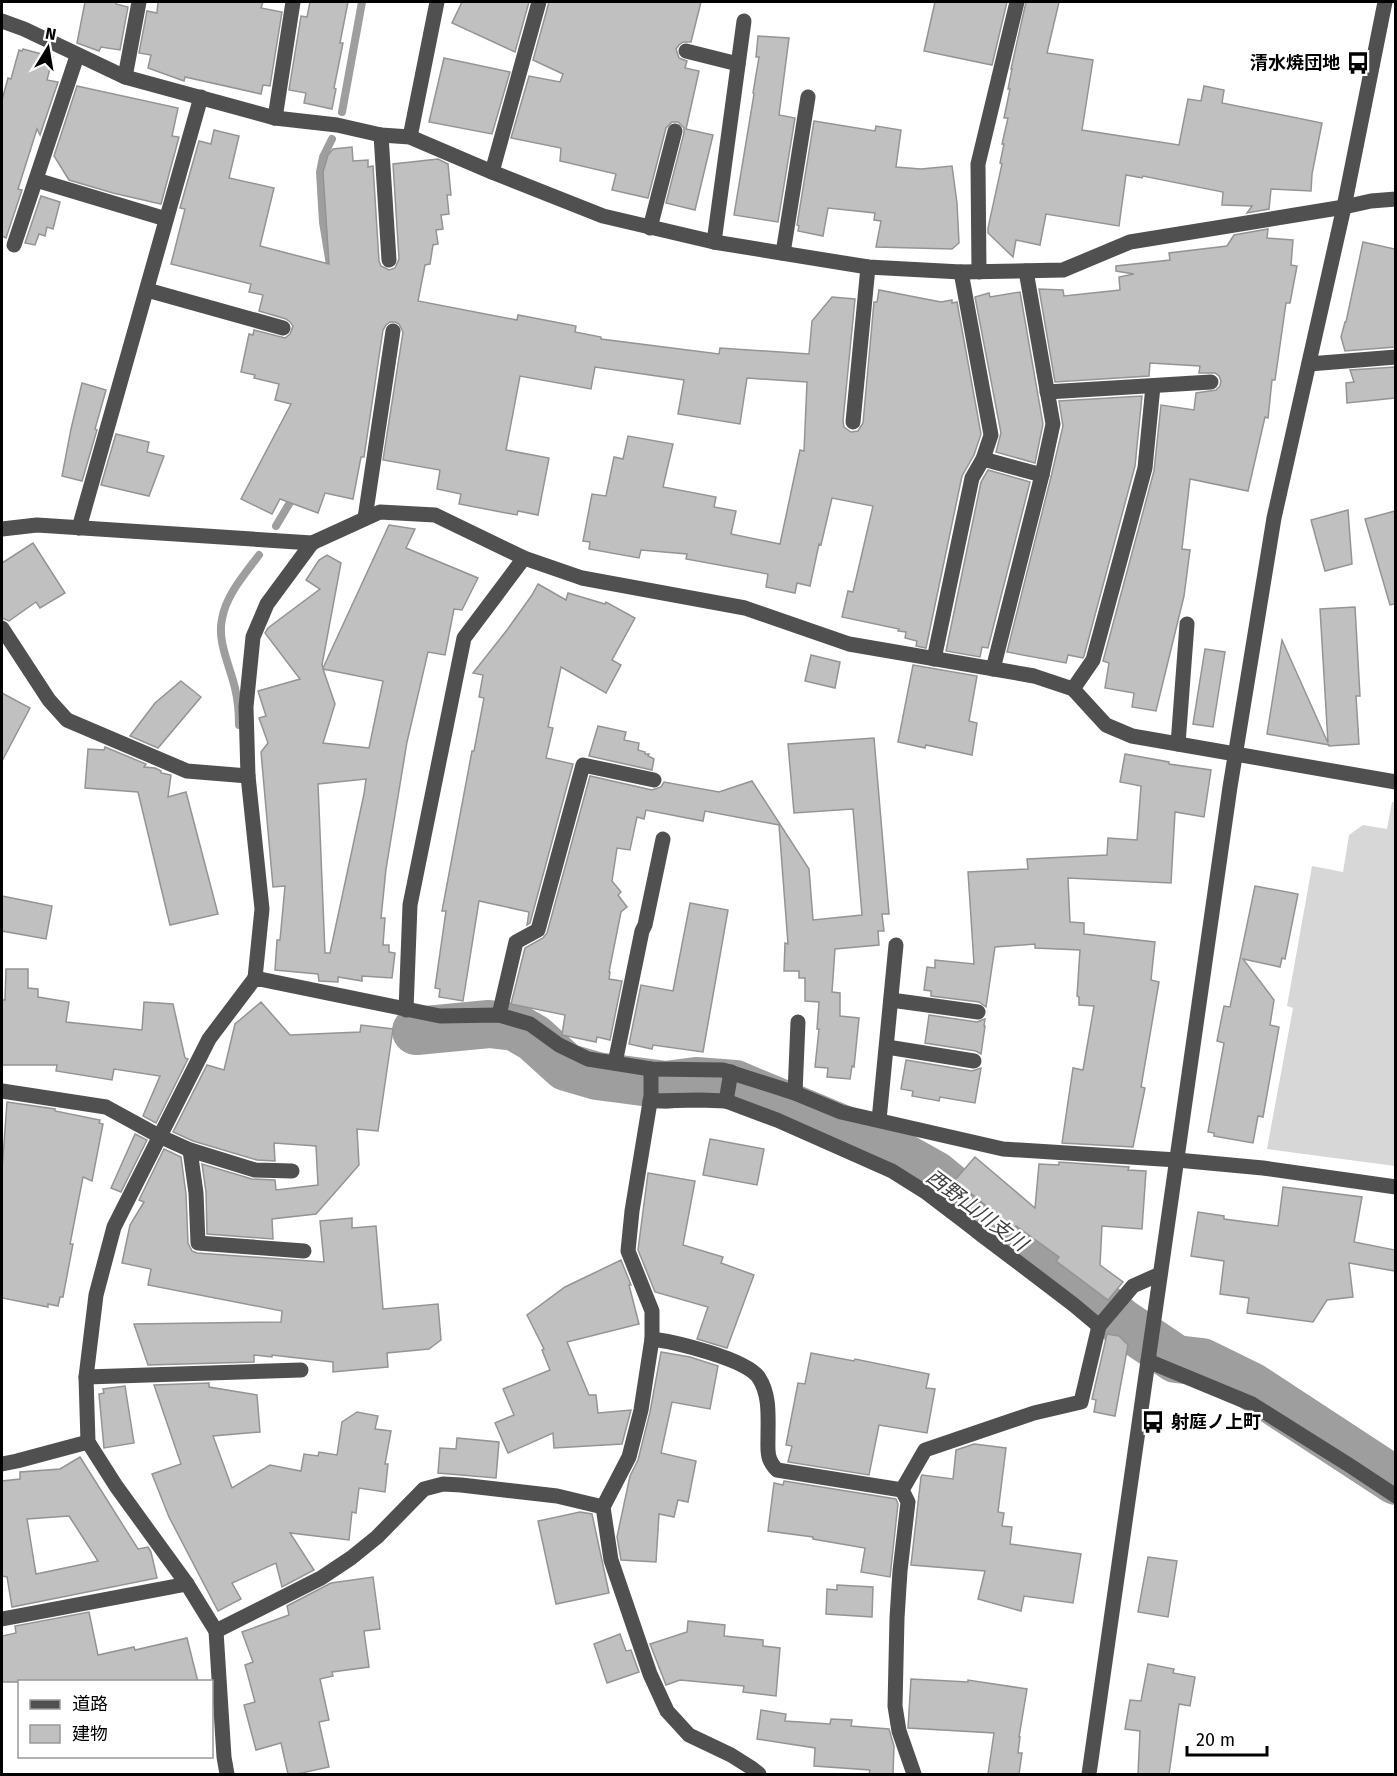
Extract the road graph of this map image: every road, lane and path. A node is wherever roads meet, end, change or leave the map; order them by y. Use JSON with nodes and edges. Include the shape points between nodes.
{"nodes":[{"id":1,"x":139,"y":2,"type":"edge"},
{"id":2,"x":293,"y":2,"type":"edge"},
{"id":3,"x":437,"y":2,"type":"edge"},
{"id":4,"x":538,"y":2,"type":"edge"},
{"id":5,"x":1017,"y":2,"type":"edge"},
{"id":6,"x":1385,"y":2,"type":"edge"},
{"id":7,"x":2,"y":21,"type":"edge"},
{"id":8,"x":744,"y":21,"type":"dead end"},
{"id":9,"x":686,"y":51,"type":"dead end"},
{"id":10,"x":77,"y":56,"type":"junction"},
{"id":11,"x":738,"y":64,"type":"junction"},
{"id":12,"x":125,"y":77,"type":"junction"},
{"id":13,"x":201,"y":97,"type":"junction"},
{"id":14,"x":808,"y":97,"type":"dead end"},
{"id":15,"x":275,"y":118,"type":"junction"},
{"id":16,"x":675,"y":131,"type":"dead end"},
{"id":17,"x":381,"y":135,"type":"junction"},
{"id":18,"x":410,"y":137,"type":"junction"},
{"id":19,"x":492,"y":172,"type":"junction"},
{"id":20,"x":36,"y":180,"type":"junction"},
{"id":21,"x":1395,"y":199,"type":"edge"},
{"id":22,"x":1344,"y":207,"type":"junction"},
{"id":23,"x":166,"y":219,"type":"junction"},
{"id":24,"x":650,"y":228,"type":"junction"},
{"id":25,"x":714,"y":242,"type":"junction"},
{"id":26,"x":14,"y":245,"type":"dead end"},
{"id":27,"x":783,"y":253,"type":"junction"},
{"id":28,"x":389,"y":260,"type":"dead end"},
{"id":29,"x":868,"y":267,"type":"junction"},
{"id":30,"x":1026,"y":271,"type":"junction"},
{"id":31,"x":961,"y":272,"type":"junction"},
{"id":32,"x":979,"y":272,"type":"junction"},
{"id":33,"x":147,"y":290,"type":"junction"},
{"id":34,"x":283,"y":328,"type":"dead end"},
{"id":35,"x":393,"y":331,"type":"dead end"},
{"id":36,"x":1395,"y":357,"type":"edge"},
{"id":37,"x":1309,"y":364,"type":"junction"},
{"id":38,"x":1211,"y":382,"type":"dead end"},
{"id":39,"x":1153,"y":386,"type":"junction"},
{"id":40,"x":1047,"y":392,"type":"junction"},
{"id":41,"x":854,"y":422,"type":"dead end"},
{"id":42,"x":984,"y":459,"type":"junction"},
{"id":43,"x":1042,"y":475,"type":"junction"},
{"id":44,"x":365,"y":518,"type":"junction"},
{"id":45,"x":79,"y":528,"type":"junction"},
{"id":46,"x":2,"y":529,"type":"edge"},
{"id":47,"x":312,"y":543,"type":"junction"},
{"id":48,"x":524,"y":558,"type":"junction"},
{"id":49,"x":1186,"y":624,"type":"dead end"},
{"id":50,"x":4,"y":640,"type":"edge"},
{"id":51,"x":934,"y":659,"type":"junction"},
{"id":52,"x":993,"y":669,"type":"junction"},
{"id":53,"x":1073,"y":689,"type":"junction"},
{"id":54,"x":1178,"y":744,"type":"junction"},
{"id":55,"x":1235,"y":754,"type":"junction"},
{"id":56,"x":248,"y":776,"type":"junction"},
{"id":57,"x":654,"y":780,"type":"dead end"},
{"id":58,"x":1395,"y":782,"type":"edge"},
{"id":59,"x":663,"y":839,"type":"dead end"},
{"id":60,"x":896,"y":945,"type":"dead end"},
{"id":61,"x":255,"y":978,"type":"junction"},
{"id":62,"x":891,"y":1000,"type":"junction"},
{"id":63,"x":406,"y":1010,"type":"junction"},
{"id":64,"x":978,"y":1012,"type":"dead end"},
{"id":65,"x":499,"y":1015,"type":"junction"},
{"id":66,"x":798,"y":1022,"type":"dead end"},
{"id":67,"x":887,"y":1047,"type":"junction"},
{"id":68,"x":975,"y":1060,"type":"dead end"},
{"id":69,"x":615,"y":1063,"type":"junction"},
{"id":70,"x":651,"y":1069,"type":"junction"},
{"id":71,"x":731,"y":1073,"type":"junction"},
{"id":72,"x":2,"y":1091,"type":"edge"},
{"id":73,"x":795,"y":1093,"type":"junction"},
{"id":74,"x":650,"y":1101,"type":"junction"},
{"id":75,"x":726,"y":1101,"type":"junction"},
{"id":76,"x":879,"y":1120,"type":"junction"},
{"id":77,"x":159,"y":1136,"type":"junction"},
{"id":78,"x":190,"y":1150,"type":"junction"},
{"id":79,"x":1177,"y":1160,"type":"junction"},
{"id":80,"x":292,"y":1171,"type":"dead end"},
{"id":81,"x":1395,"y":1187,"type":"edge"},
{"id":82,"x":303,"y":1251,"type":"dead end"},
{"id":83,"x":1160,"y":1274,"type":"junction"},
{"id":84,"x":1105,"y":1319,"type":"junction"},
{"id":85,"x":652,"y":1339,"type":"junction"},
{"id":86,"x":1149,"y":1355,"type":"junction"},
{"id":87,"x":301,"y":1370,"type":"dead end"},
{"id":88,"x":86,"y":1377,"type":"junction"},
{"id":89,"x":88,"y":1442,"type":"junction"},
{"id":90,"x":2,"y":1464,"type":"edge"},
{"id":91,"x":902,"y":1490,"type":"junction"},
{"id":92,"x":1395,"y":1496,"type":"edge"},
{"id":93,"x":603,"y":1507,"type":"junction"},
{"id":94,"x":187,"y":1584,"type":"junction"},
{"id":95,"x":2,"y":1618,"type":"edge"},
{"id":96,"x":216,"y":1632,"type":"junction"},
{"id":97,"x":227,"y":1774,"type":"edge"},
{"id":98,"x":759,"y":1774,"type":"edge"},
{"id":99,"x":914,"y":1774,"type":"edge"},
{"id":100,"x":1089,"y":1774,"type":"edge"}],
"edges":[{"from":1,"to":12,"type":"street"},
{"from":2,"to":15,"type":"street"},
{"from":3,"to":18,"type":"street"},
{"from":4,"to":19,"type":"street"},
{"from":5,"to":32,"type":"street","via":[[978,164]]},
{"from":6,"to":22,"type":"street"},
{"from":7,"to":10,"type":"street"},
{"from":8,"to":11,"type":"street"},
{"from":9,"to":11,"type":"street"},
{"from":10,"to":12,"type":"street"},
{"from":10,"to":20,"type":"street"},
{"from":11,"to":25,"type":"street"},
{"from":12,"to":13,"type":"street"},
{"from":13,"to":15,"type":"street"},
{"from":13,"to":23,"type":"street"},
{"from":14,"to":27,"type":"street"},
{"from":15,"to":17,"type":"street"},
{"from":16,"to":24,"type":"street"},
{"from":17,"to":18,"type":"street"},
{"from":17,"to":28,"type":"street"},
{"from":18,"to":19,"type":"street"},
{"from":19,"to":24,"type":"street","via":[[603,216]]},
{"from":20,"to":23,"type":"street"},
{"from":20,"to":26,"type":"street"},
{"from":21,"to":22,"type":"street"},
{"from":22,"to":30,"type":"street","via":[[1130,242],[1063,270]]},
{"from":22,"to":37,"type":"street"},
{"from":23,"to":33,"type":"street"},
{"from":24,"to":25,"type":"street"},
{"from":25,"to":27,"type":"street"},
{"from":27,"to":29,"type":"street"},
{"from":29,"to":31,"type":"street"},
{"from":29,"to":41,"type":"street"},
{"from":30,"to":32,"type":"street"},
{"from":30,"to":40,"type":"street"},
{"from":31,"to":32,"type":"street"},
{"from":31,"to":42,"type":"street","via":[[991,435]]},
{"from":33,"to":34,"type":"street"},
{"from":33,"to":45,"type":"street"},
{"from":35,"to":44,"type":"street"},
{"from":36,"to":37,"type":"street"},
{"from":37,"to":55,"type":"street","via":[[1274,518]]},
{"from":38,"to":39,"type":"street"},
{"from":39,"to":40,"type":"street"},
{"from":39,"to":53,"type":"street","via":[[1145,468],[1094,660]]},
{"from":40,"to":43,"type":"street","via":[[1053,424]]},
{"from":42,"to":43,"type":"street"},
{"from":42,"to":51,"type":"street","via":[[972,478]]},
{"from":43,"to":52,"type":"street"},
{"from":44,"to":47,"type":"street"},
{"from":44,"to":48,"type":"street","via":[[380,512],[435,515]]},
{"from":45,"to":46,"type":"street","via":[[37,525]]},
{"from":45,"to":47,"type":"street"},
{"from":47,"to":56,"type":"street","via":[[267,604],[253,637],[246,707]]},
{"from":48,"to":51,"type":"street","via":[[582,578],[745,608],[849,644]]},
{"from":48,"to":63,"type":"street","via":[[464,638],[410,905]]},
{"from":49,"to":54,"type":"street"},
{"from":50,"to":56,"type":"street","via":[[67,720],[187,771]]},
{"from":51,"to":52,"type":"street"},
{"from":52,"to":53,"type":"street","via":[[1034,676]]},
{"from":53,"to":54,"type":"street","via":[[1106,725],[1132,736]]},
{"from":54,"to":55,"type":"street"},
{"from":55,"to":58,"type":"street"},
{"from":55,"to":79,"type":"street"},
{"from":56,"to":61,"type":"street","via":[[262,909]]},
{"from":57,"to":65,"type":"street","via":[[583,765],[538,930],[516,942]]},
{"from":59,"to":69,"type":"street"},
{"from":60,"to":62,"type":"street"},
{"from":61,"to":63,"type":"street"},
{"from":61,"to":77,"type":"street","via":[[208,1039]]},
{"from":62,"to":64,"type":"street"},
{"from":62,"to":67,"type":"street"},
{"from":63,"to":65,"type":"street","via":[[440,1016]]},
{"from":65,"to":69,"type":"street","via":[[530,1024],[588,1059]]},
{"from":66,"to":73,"type":"street"},
{"from":67,"to":68,"type":"street"},
{"from":67,"to":76,"type":"street"},
{"from":69,"to":70,"type":"street"},
{"from":70,"to":71,"type":"street"},
{"from":70,"to":74,"type":"street"},
{"from":71,"to":73,"type":"street"},
{"from":71,"to":75,"type":"street"},
{"from":72,"to":77,"type":"street","via":[[106,1107]]},
{"from":73,"to":76,"type":"street","via":[[841,1112]]},
{"from":74,"to":75,"type":"street"},
{"from":74,"to":85,"type":"street","via":[[628,1251],[652,1311]]},
{"from":75,"to":84,"type":"street","via":[[892,1171],[1074,1305]]},
{"from":76,"to":79,"type":"street","via":[[1003,1149]]},
{"from":77,"to":78,"type":"street"},
{"from":77,"to":88,"type":"street","via":[[114,1227],[96,1295]]},
{"from":78,"to":80,"type":"street","via":[[255,1170]]},
{"from":78,"to":82,"type":"street","via":[[198,1243]]},
{"from":79,"to":81,"type":"street"},
{"from":79,"to":83,"type":"street"},
{"from":83,"to":84,"type":"street","via":[[1133,1286]]},
{"from":83,"to":86,"type":"street"},
{"from":84,"to":91,"type":"street","via":[[1081,1402],[1034,1413],[925,1450]]},
{"from":85,"to":91,"type":"street","via":[[735,1360],[758,1376],[768,1400],[770,1463],[777,1470]]},
{"from":85,"to":93,"type":"street","via":[[629,1457]]},
{"from":86,"to":92,"type":"street","via":[[1252,1404]]},
{"from":86,"to":100,"type":"street"},
{"from":87,"to":88,"type":"street"},
{"from":88,"to":89,"type":"street"},
{"from":89,"to":90,"type":"street"},
{"from":89,"to":94,"type":"street"},
{"from":91,"to":99,"type":"street","via":[[908,1502],[898,1606],[895,1706]]},
{"from":93,"to":96,"type":"street","via":[[557,1496],[472,1486],[443,1484],[424,1490],[351,1558],[321,1578]]},
{"from":93,"to":98,"type":"street","via":[[611,1560],[650,1674],[667,1711],[689,1735]]},
{"from":94,"to":95,"type":"street"},
{"from":94,"to":96,"type":"street"},
{"from":96,"to":97,"type":"street"}]}
